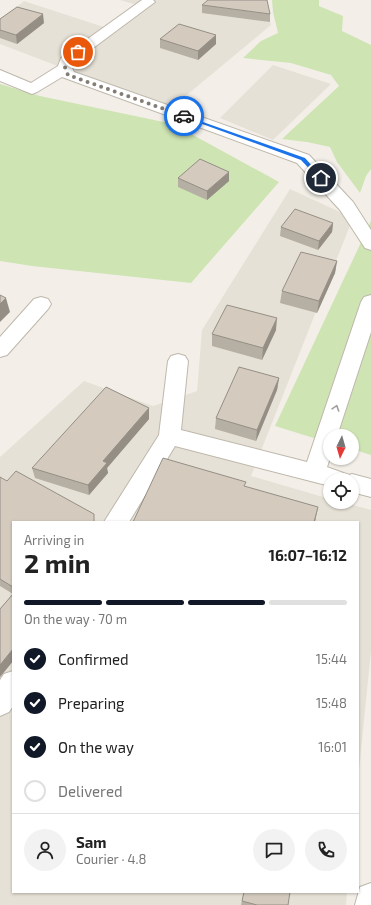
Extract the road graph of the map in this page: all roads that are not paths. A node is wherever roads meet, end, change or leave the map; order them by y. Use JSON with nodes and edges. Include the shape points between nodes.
{"nodes":[{"id":1,"x":147,"y":1,"type":"edge"},
{"id":2,"x":65,"y":68,"type":"junction"},
{"id":3,"x":0,"y":75,"type":"edge"},
{"id":4,"x":371,"y":244,"type":"edge"},
{"id":5,"x":371,"y":302,"type":"edge"},
{"id":6,"x":41,"y":304,"type":"dead end"},
{"id":7,"x":0,"y":350,"type":"edge"},
{"id":8,"x":178,"y":361,"type":"dead end"},
{"id":9,"x":170,"y":436,"type":"junction"},
{"id":10,"x":314,"y":473,"type":"junction"},
{"id":11,"x":323,"y":475,"type":"edge"},
{"id":12,"x":359,"y":485,"type":"edge"},
{"id":13,"x":371,"y":488,"type":"edge"},
{"id":14,"x":117,"y":521,"type":"edge"},
{"id":15,"x":12,"y":685,"type":"edge"},
{"id":16,"x":0,"y":703,"type":"edge"},
{"id":17,"x":371,"y":898,"type":"edge"},
{"id":18,"x":370,"y":905,"type":"edge"}],
"edges":[{"from":1,"to":2,"type":"street","via":[[66,61]]},
{"from":2,"to":3,"type":"street","via":[[32,89]]},
{"from":2,"to":4,"type":"street","via":[[68,75],[303,159],[347,206]]},
{"from":10,"to":5,"type":"street","one_way":true},
{"from":6,"to":7,"type":"street"},
{"from":8,"to":9,"type":"street"},
{"from":9,"to":10,"type":"street"},
{"from":9,"to":14,"type":"street"},
{"from":10,"to":11,"type":"street"},
{"from":12,"to":13,"type":"street"},
{"from":15,"to":16,"type":"street"},
{"from":17,"to":18,"type":"street"}]}
